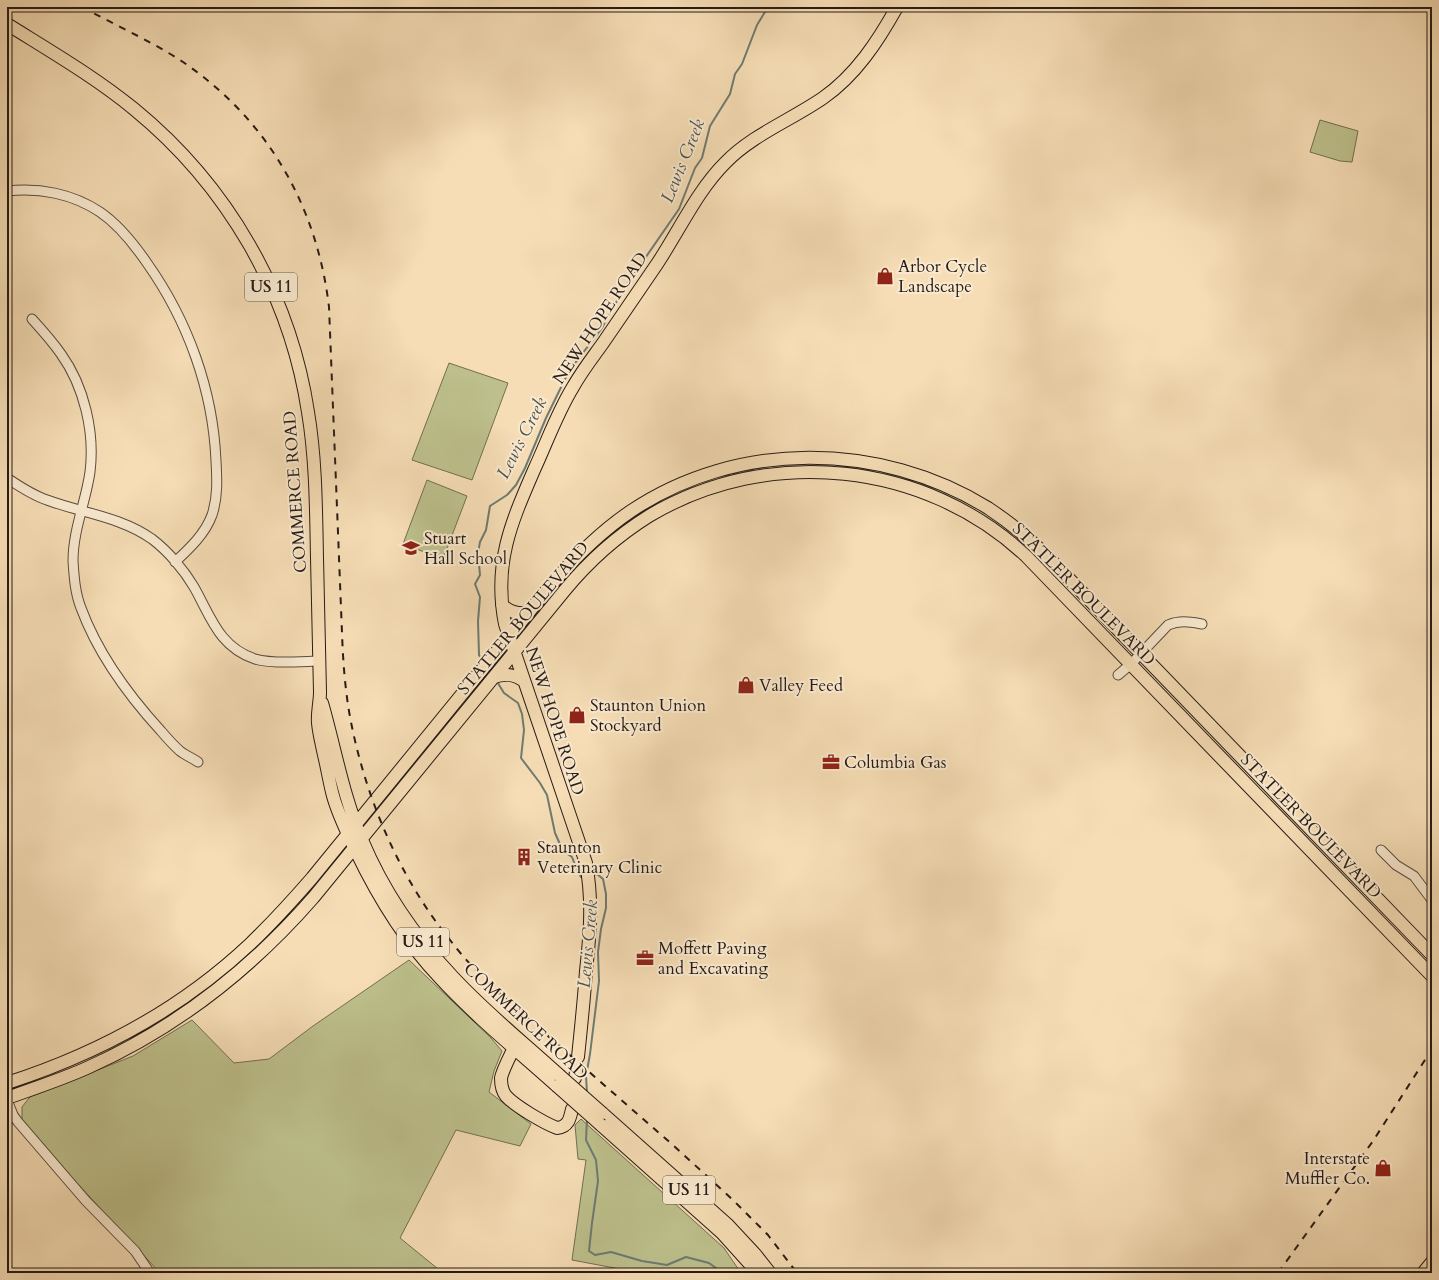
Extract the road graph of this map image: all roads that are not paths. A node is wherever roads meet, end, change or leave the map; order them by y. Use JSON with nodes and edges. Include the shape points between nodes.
{"nodes":[{"id":1,"x":897,"y":7,"type":"edge"},
{"id":2,"x":7,"y":24,"type":"edge"},
{"id":3,"x":7,"y":191,"type":"edge"},
{"id":4,"x":32,"y":320,"type":"dead end"},
{"id":5,"x":7,"y":478,"type":"edge"},
{"id":6,"x":82,"y":511,"type":"junction"},
{"id":7,"x":175,"y":562,"type":"junction"},
{"id":8,"x":502,"y":605,"type":"junction"},
{"id":9,"x":528,"y":613,"type":"junction"},
{"id":10,"x":1202,"y":624,"type":"dead end"},
{"id":11,"x":509,"y":636,"type":"junction"},
{"id":12,"x":1141,"y":653,"type":"junction"},
{"id":13,"x":511,"y":656,"type":"junction"},
{"id":14,"x":318,"y":661,"type":"junction"},
{"id":15,"x":1131,"y":664,"type":"junction"},
{"id":16,"x":1118,"y":675,"type":"dead end"},
{"id":17,"x":494,"y":677,"type":"junction"},
{"id":18,"x":518,"y":678,"type":"junction"},
{"id":19,"x":320,"y":696,"type":"junction"},
{"id":20,"x":198,"y":762,"type":"dead end"},
{"id":21,"x":356,"y":824,"type":"junction"},
{"id":22,"x":348,"y":834,"type":"junction"},
{"id":23,"x":358,"y":844,"type":"junction"},
{"id":24,"x":1381,"y":850,"type":"dead end"},
{"id":25,"x":1432,"y":900,"type":"edge"},
{"id":26,"x":1432,"y":955,"type":"edge"},
{"id":27,"x":1432,"y":976,"type":"edge"},
{"id":28,"x":516,"y":1043,"type":"junction"},
{"id":29,"x":575,"y":1078,"type":"dead end"},
{"id":30,"x":7,"y":1083,"type":"edge"},
{"id":31,"x":7,"y":1099,"type":"edge"},
{"id":32,"x":572,"y":1109,"type":"dead end"},
{"id":33,"x":601,"y":1119,"type":"junction"},
{"id":34,"x":1432,"y":1262,"type":"edge"},
{"id":35,"x":150,"y":1273,"type":"edge"},
{"id":36,"x":758,"y":1273,"type":"edge"},
{"id":37,"x":770,"y":1273,"type":"edge"},
{"id":38,"x":1422,"y":1273,"type":"edge"}],
"edges":[{"from":1,"to":8,"type":"main road","name":"NEW HOPE ROAD","via":[[875,44],[842,82],[814,103],[740,149],[722,166],[577,379],[513,520],[502,565]]},
{"from":2,"to":14,"type":"main road","name":"COMMERCE ROAD","number":"US 11","via":[[108,89],[170,141],[225,205],[267,277],[296,353],[311,433],[316,521]]},
{"from":3,"to":7,"type":"street","via":[[54,193],[80,201],[100,212],[140,253],[180,317],[202,373],[209,402],[218,487],[208,524]]},
{"from":4,"to":6,"type":"street","via":[[62,355],[80,390],[85,408],[91,448],[90,471]]},
{"from":5,"to":6,"type":"street","via":[[45,500]]},
{"from":6,"to":7,"type":"street","via":[[130,527],[152,539]]},
{"from":6,"to":20,"type":"street","via":[[73,559],[76,592],[87,621],[100,648],[141,707],[180,752]]},
{"from":7,"to":14,"type":"street","via":[[194,587],[214,626],[227,643],[255,659]]},
{"from":8,"to":9,"type":"main road","via":[[513,612]]},
{"from":8,"to":11,"type":"main road","name":"NEW HOPE ROAD"},
{"from":9,"to":11,"type":"main road","name":"STATLER BOULEVARD"},
{"from":9,"to":12,"type":"main road","name":"STATLER BOULEVARD","via":[[585,548],[619,520],[657,496],[702,476],[744,464],[791,458],[837,458],[912,473],[952,489],[989,509],[1039,548]]},
{"from":10,"to":12,"type":"street","via":[[1176,622],[1168,626]]},
{"from":11,"to":13,"type":"main road","name":"NEW HOPE ROAD"},
{"from":11,"to":21,"type":"main road","name":"STATLER BOULEVARD"},
{"from":12,"to":15,"type":"street"},
{"from":12,"to":26,"type":"main road","name":"STATLER BOULEVARD"},
{"from":13,"to":15,"type":"main road","name":"STATLER BOULEVARD","via":[[586,566],[612,542],[650,516],[692,495],[732,482],[780,473],[819,472],[861,475],[901,484],[936,497],[979,519],[1026,556]]},
{"from":13,"to":17,"type":"main road","name":"STATLER BOULEVARD"},
{"from":13,"to":18,"type":"main road","name":"NEW HOPE ROAD"},
{"from":14,"to":19,"type":"main road","name":"COMMERCE ROAD","number":"US 11"},
{"from":15,"to":16,"type":"street"},
{"from":15,"to":27,"type":"main road","name":"STATLER BOULEVARD"},
{"from":17,"to":18,"type":"main road","via":[[502,674]]},
{"from":17,"to":23,"type":"main road","name":"STATLER BOULEVARD"},
{"from":18,"to":29,"type":"main road","name":"NEW HOPE ROAD","via":[[588,875],[591,921]]},
{"from":19,"to":21,"type":"main road","name":"COMMERCE ROAD","number":"US 11"},
{"from":19,"to":22,"type":"main road","name":"COMMERCE ROAD","number":"US 11","via":[[320,736],[332,793]]},
{"from":21,"to":22,"type":"main road","name":"STATLER BOULEVARD"},
{"from":21,"to":23,"type":"main road","name":"COMMERCE ROAD","number":"US 11"},
{"from":22,"to":23,"type":"main road","name":"COMMERCE ROAD","number":"US 11"},
{"from":22,"to":30,"type":"main road","name":"STATLER BOULEVARD","via":[[267,928],[201,985],[152,1018],[89,1052]]},
{"from":23,"to":28,"type":"main road","name":"COMMERCE ROAD","number":"US 11","via":[[382,901],[419,953],[460,998]]},
{"from":23,"to":31,"type":"main road","name":"STATLER BOULEVARD","via":[[282,932],[252,961],[204,1000],[113,1056],[74,1074]]},
{"from":24,"to":25,"type":"street","via":[[1396,865],[1414,876]]},
{"from":28,"to":32,"type":"main road","via":[[501,1079],[501,1086],[506,1095],[557,1128],[568,1124]]},
{"from":28,"to":33,"type":"main road","name":"COMMERCE ROAD","number":"US 11","bridge":true},
{"from":31,"to":35,"type":"street","via":[[18,1122],[86,1201],[135,1251]]},
{"from":33,"to":36,"type":"main road","name":"COMMERCE ROAD","number":"US 11","via":[[722,1233]]},
{"from":33,"to":37,"type":"main road","name":"COMMERCE ROAD","number":"US 11","via":[[728,1225]]},
{"from":34,"to":38,"type":"main road"}]}
